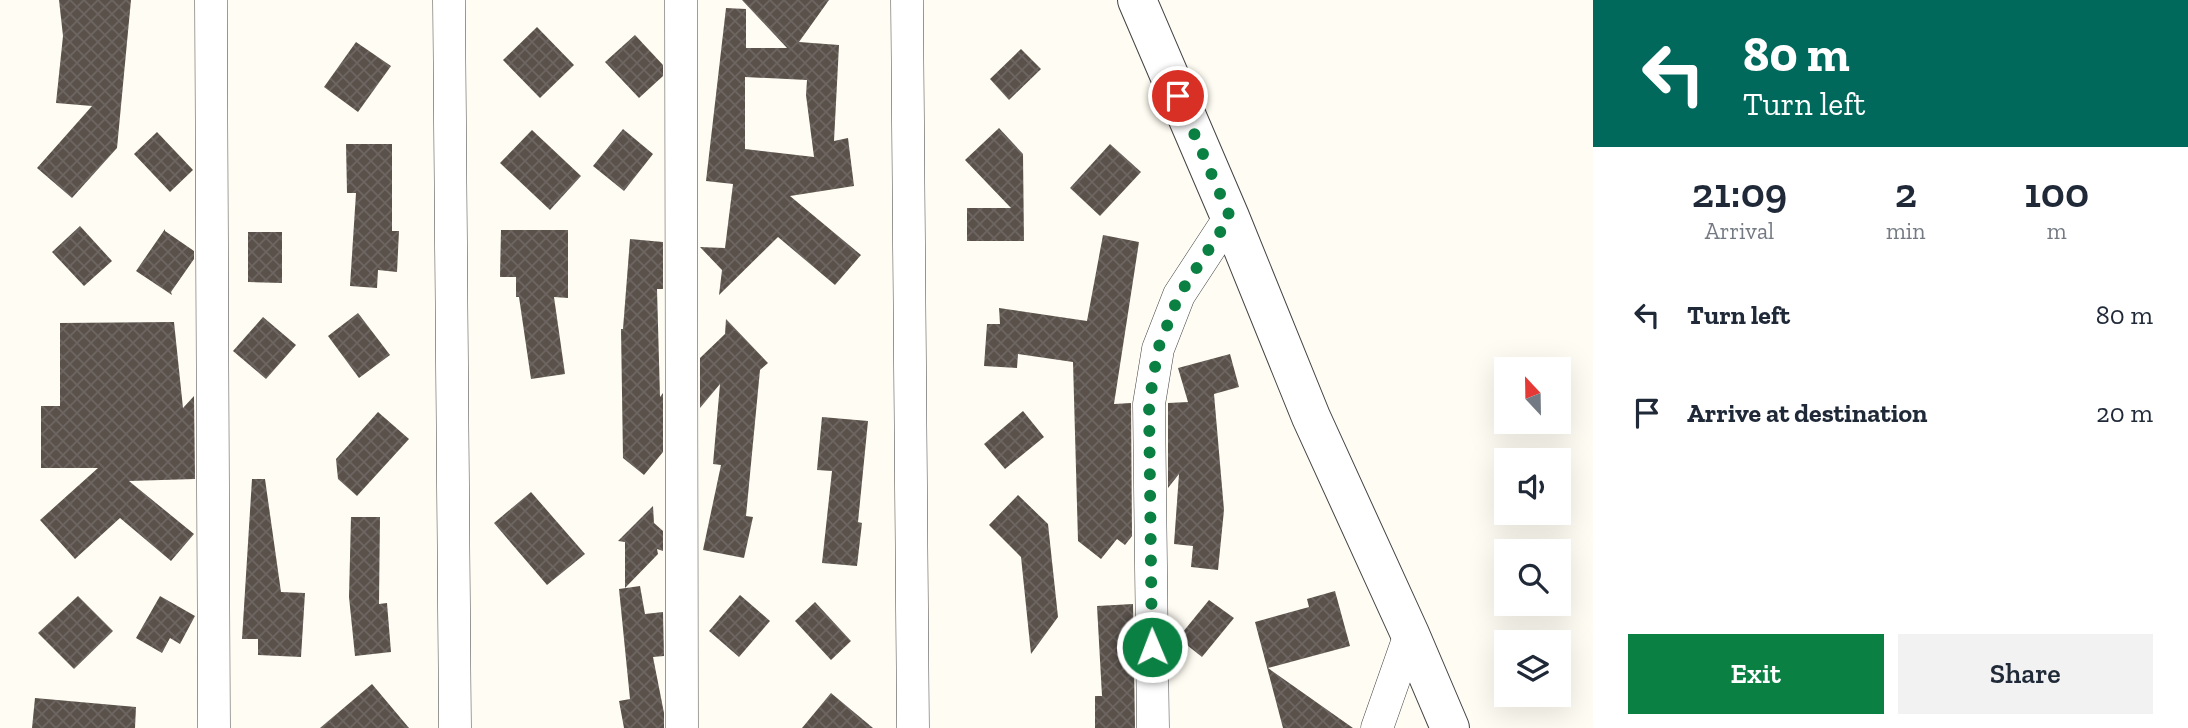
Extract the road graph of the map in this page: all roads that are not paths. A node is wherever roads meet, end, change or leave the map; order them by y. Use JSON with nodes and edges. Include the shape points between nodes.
{"nodes":[{"id":1,"x":211,"y":0,"type":"edge"},
{"id":2,"x":449,"y":0,"type":"edge"},
{"id":3,"x":681,"y":0,"type":"edge"},
{"id":4,"x":908,"y":0,"type":"edge"},
{"id":5,"x":1137,"y":0,"type":"edge"},
{"id":6,"x":1230,"y":217,"type":"junction"},
{"id":7,"x":1410,"y":634,"type":"junction"},
{"id":8,"x":214,"y":728,"type":"edge"},
{"id":9,"x":455,"y":728,"type":"edge"},
{"id":10,"x":682,"y":728,"type":"edge"},
{"id":11,"x":913,"y":728,"type":"edge"},
{"id":12,"x":1153,"y":728,"type":"edge"},
{"id":13,"x":1377,"y":728,"type":"edge"},
{"id":14,"x":1450,"y":728,"type":"edge"}],
"edges":[{"from":1,"to":8,"type":"street"},
{"from":2,"to":9,"type":"street"},
{"from":3,"to":10,"type":"street"},
{"from":4,"to":11,"type":"street"},
{"from":5,"to":6,"type":"street"},
{"from":6,"to":7,"type":"street","via":[[1311,417]]},
{"from":6,"to":12,"type":"street","via":[[1179,295],[1158,349],[1149,404]]},
{"from":7,"to":13,"type":"street"},
{"from":7,"to":14,"type":"street"}]}
